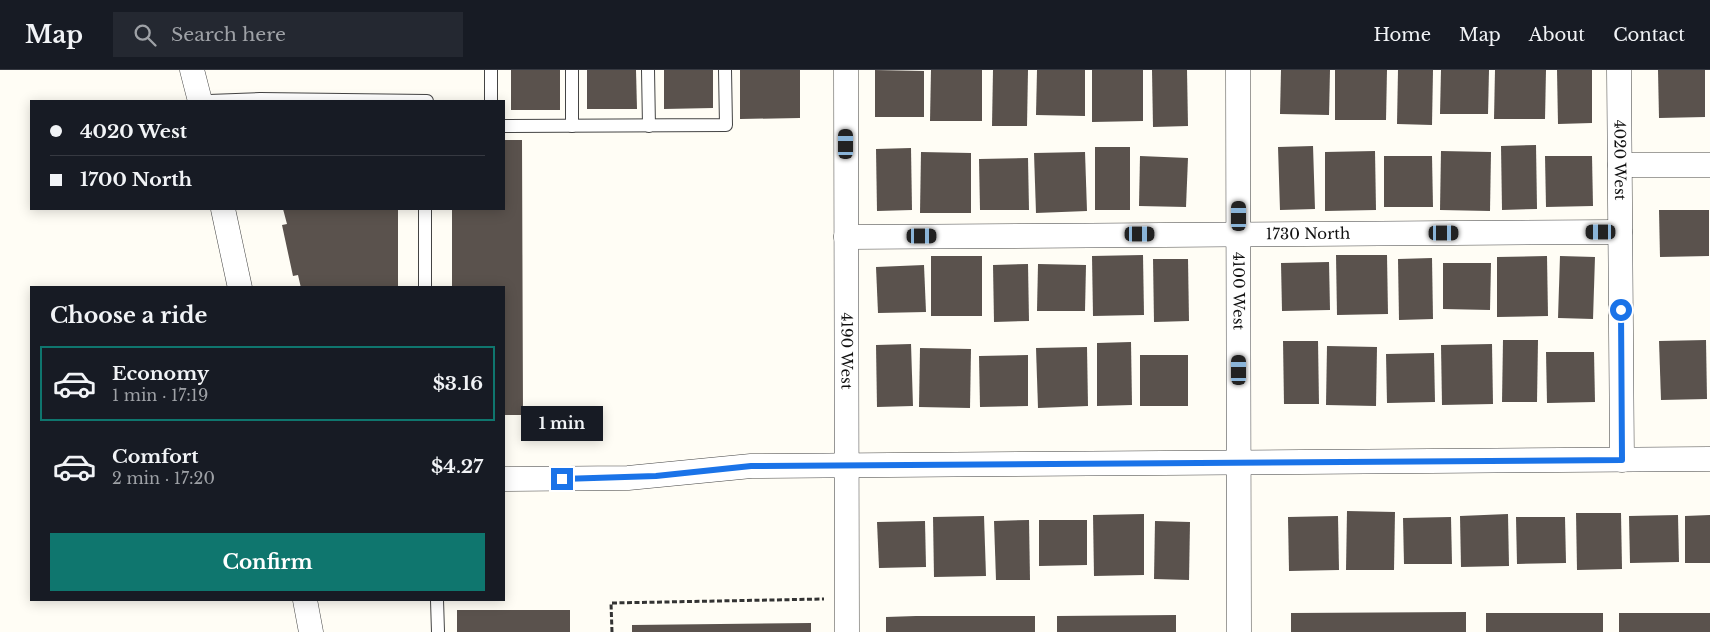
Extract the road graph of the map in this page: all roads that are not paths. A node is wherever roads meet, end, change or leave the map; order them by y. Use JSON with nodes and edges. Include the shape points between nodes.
{"nodes":[{"id":1,"x":192,"y":70,"type":"edge"},
{"id":2,"x":491,"y":70,"type":"edge"},
{"id":3,"x":572,"y":70,"type":"edge"},
{"id":4,"x":648,"y":70,"type":"edge"},
{"id":5,"x":725,"y":70,"type":"edge"},
{"id":6,"x":846,"y":70,"type":"edge"},
{"id":7,"x":1238,"y":70,"type":"edge"},
{"id":8,"x":1619,"y":70,"type":"edge"},
{"id":9,"x":200,"y":100,"type":"edge"},
{"id":10,"x":234,"y":100,"type":"edge"},
{"id":11,"x":342,"y":100,"type":"edge"},
{"id":12,"x":491,"y":100,"type":"edge"},
{"id":13,"x":505,"y":126,"type":"edge"},
{"id":14,"x":572,"y":126,"type":"junction"},
{"id":15,"x":649,"y":126,"type":"junction"},
{"id":16,"x":1710,"y":165,"type":"edge"},
{"id":17,"x":1620,"y":166,"type":"junction"},
{"id":18,"x":223,"y":210,"type":"edge"},
{"id":19,"x":425,"y":210,"type":"edge"},
{"id":20,"x":1620,"y":232,"type":"junction"},
{"id":21,"x":1239,"y":234,"type":"junction"},
{"id":22,"x":846,"y":237,"type":"junction"},
{"id":23,"x":240,"y":286,"type":"edge"},
{"id":24,"x":425,"y":286,"type":"edge"},
{"id":25,"x":1710,"y":459,"type":"edge"},
{"id":26,"x":1622,"y":460,"type":"junction"},
{"id":27,"x":1239,"y":462,"type":"junction"},
{"id":28,"x":847,"y":465,"type":"junction"},
{"id":29,"x":505,"y":479,"type":"edge"},
{"id":30,"x":305,"y":601,"type":"edge"},
{"id":31,"x":437,"y":601,"type":"edge"},
{"id":32,"x":311,"y":632,"type":"edge"},
{"id":33,"x":438,"y":632,"type":"edge"},
{"id":34,"x":847,"y":632,"type":"edge"},
{"id":35,"x":1239,"y":632,"type":"edge"}],
"edges":[{"from":1,"to":9,"type":"street"},
{"from":2,"to":12,"type":"lane"},
{"from":3,"to":14,"type":"lane"},
{"from":4,"to":15,"type":"lane"},
{"from":5,"to":15,"type":"lane","via":[[726,125]]},
{"from":6,"to":22,"type":"street","name":"4190 West"},
{"from":7,"to":21,"type":"street","name":"4100 West"},
{"from":8,"to":17,"type":"street","name":"4020 West"},
{"from":10,"to":11,"type":"lane"},
{"from":13,"to":14,"type":"lane"},
{"from":14,"to":15,"type":"lane"},
{"from":16,"to":17,"type":"street"},
{"from":17,"to":20,"type":"street","name":"4020 West"},
{"from":18,"to":23,"type":"street"},
{"from":19,"to":24,"type":"lane"},
{"from":20,"to":21,"type":"street","name":"1730 North"},
{"from":20,"to":26,"type":"street","name":"4020 West"},
{"from":21,"to":22,"type":"street","name":"1730 North"},
{"from":21,"to":27,"type":"street","name":"4100 West"},
{"from":22,"to":28,"type":"street","name":"4190 West"},
{"from":25,"to":26,"type":"street"},
{"from":26,"to":27,"type":"street"},
{"from":27,"to":28,"type":"street"},
{"from":27,"to":35,"type":"street","name":"4100 West"},
{"from":28,"to":29,"type":"street","via":[[751,466],[628,478]]},
{"from":28,"to":34,"type":"street","name":"4190 West"},
{"from":30,"to":32,"type":"street"},
{"from":31,"to":33,"type":"lane"}]}
